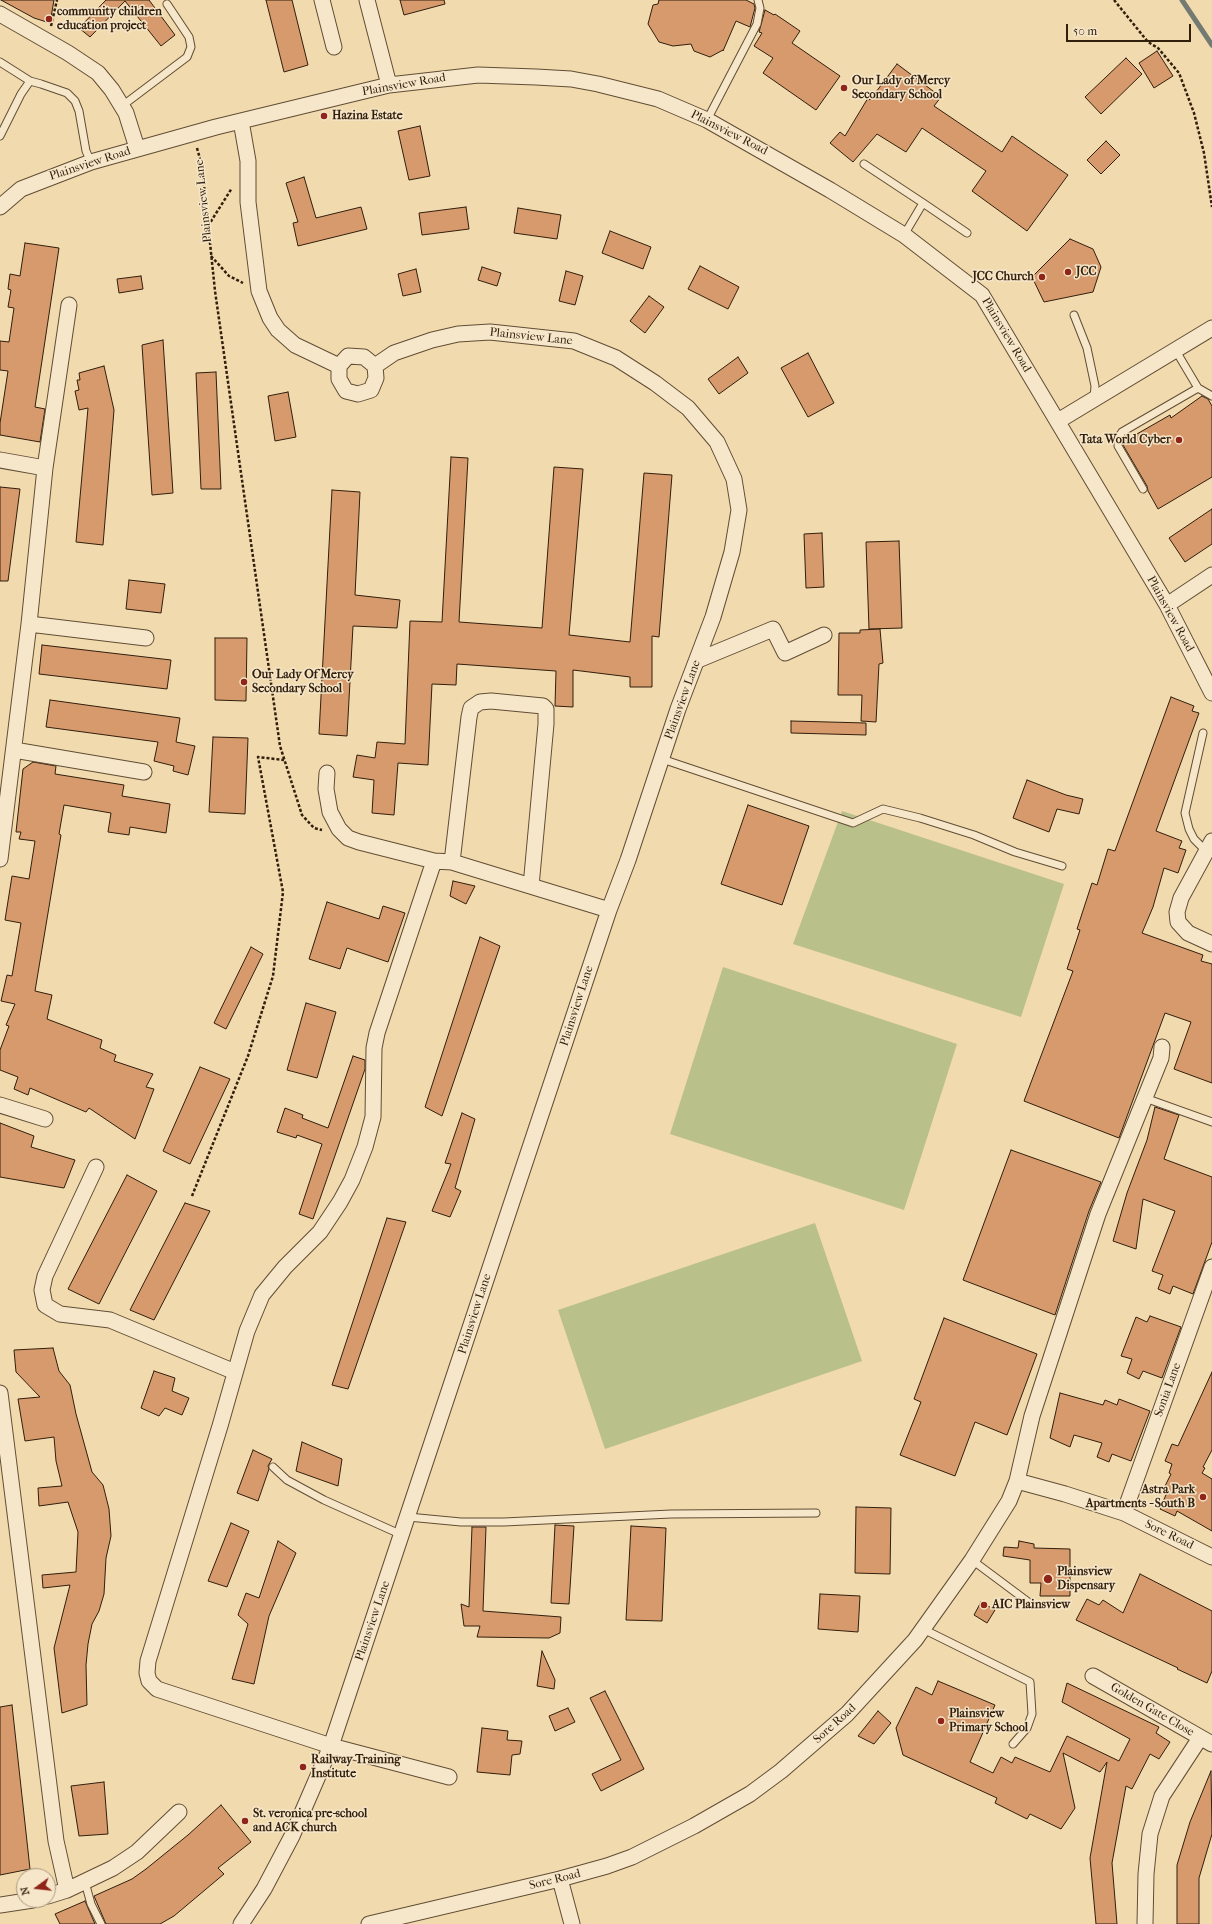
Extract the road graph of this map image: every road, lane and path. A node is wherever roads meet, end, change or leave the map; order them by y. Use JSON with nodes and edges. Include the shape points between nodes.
{"nodes":[{"id":1,"x":57,"y":0,"type":"edge"},
{"id":2,"x":322,"y":0,"type":"edge"},
{"id":3,"x":367,"y":0,"type":"edge"},
{"id":4,"x":758,"y":0,"type":"edge"},
{"id":5,"x":1114,"y":0,"type":"edge"},
{"id":6,"x":167,"y":4,"type":"dead end"},
{"id":7,"x":0,"y":14,"type":"edge"},
{"id":8,"x":43,"y":39,"type":"junction"},
{"id":9,"x":334,"y":47,"type":"dead end"},
{"id":10,"x":0,"y":62,"type":"edge"},
{"id":11,"x":30,"y":81,"type":"junction"},
{"id":12,"x":390,"y":85,"type":"junction"},
{"id":13,"x":122,"y":106,"type":"junction"},
{"id":14,"x":707,"y":120,"type":"junction"},
{"id":15,"x":241,"y":121,"type":"junction"},
{"id":16,"x":194,"y":133,"type":"junction"},
{"id":17,"x":0,"y":136,"type":"edge"},
{"id":18,"x":137,"y":148,"type":"junction"},
{"id":19,"x":248,"y":161,"type":"junction"},
{"id":20,"x":91,"y":162,"type":"junction"},
{"id":21,"x":864,"y":164,"type":"dead end"},
{"id":22,"x":922,"y":203,"type":"junction"},
{"id":23,"x":0,"y":207,"type":"edge"},
{"id":24,"x":1212,"y":207,"type":"edge"},
{"id":25,"x":208,"y":226,"type":"junction"},
{"id":26,"x":967,"y":233,"type":"dead end"},
{"id":27,"x":904,"y":236,"type":"junction"},
{"id":28,"x":210,"y":256,"type":"junction"},
{"id":29,"x":260,"y":291,"type":"junction"},
{"id":30,"x":69,"y":305,"type":"dead end"},
{"id":31,"x":1074,"y":315,"type":"dead end"},
{"id":32,"x":1212,"y":328,"type":"edge"},
{"id":33,"x":1176,"y":351,"type":"junction"},
{"id":34,"x":339,"y":366,"type":"junction"},
{"id":35,"x":375,"y":366,"type":"junction"},
{"id":36,"x":1198,"y":388,"type":"junction"},
{"id":37,"x":1212,"y":396,"type":"edge"},
{"id":38,"x":1094,"y":400,"type":"junction"},
{"id":39,"x":1058,"y":422,"type":"junction"},
{"id":40,"x":0,"y":460,"type":"edge"},
{"id":41,"x":45,"y":468,"type":"junction"},
{"id":42,"x":1143,"y":489,"type":"dead end"},
{"id":43,"x":1212,"y":575,"type":"edge"},
{"id":44,"x":1167,"y":605,"type":"junction"},
{"id":45,"x":29,"y":624,"type":"junction"},
{"id":46,"x":824,"y":635,"type":"dead end"},
{"id":47,"x":146,"y":638,"type":"dead end"},
{"id":48,"x":698,"y":660,"type":"junction"},
{"id":49,"x":1212,"y":693,"type":"edge"},
{"id":50,"x":1203,"y":733,"type":"dead end"},
{"id":51,"x":14,"y":750,"type":"junction"},
{"id":52,"x":662,"y":759,"type":"junction"},
{"id":53,"x":284,"y":760,"type":"junction"},
{"id":54,"x":144,"y":772,"type":"dead end"},
{"id":55,"x":327,"y":773,"type":"dead end"},
{"id":56,"x":348,"y":838,"type":"junction"},
{"id":57,"x":1210,"y":847,"type":"edge"},
{"id":58,"x":0,"y":859,"type":"edge"},
{"id":59,"x":434,"y":861,"type":"junction"},
{"id":60,"x":452,"y":862,"type":"junction"},
{"id":61,"x":1062,"y":866,"type":"dead end"},
{"id":62,"x":531,"y":886,"type":"junction"},
{"id":63,"x":609,"y":910,"type":"junction"},
{"id":64,"x":1212,"y":944,"type":"edge"},
{"id":65,"x":1162,"y":1047,"type":"dead end"},
{"id":66,"x":1145,"y":1098,"type":"junction"},
{"id":67,"x":0,"y":1105,"type":"edge"},
{"id":68,"x":45,"y":1120,"type":"dead end"},
{"id":69,"x":1212,"y":1122,"type":"edge"},
{"id":70,"x":96,"y":1167,"type":"dead end"},
{"id":71,"x":192,"y":1196,"type":"dead end"},
{"id":72,"x":1212,"y":1267,"type":"edge"},
{"id":73,"x":235,"y":1372,"type":"junction"},
{"id":74,"x":0,"y":1393,"type":"edge"},
{"id":75,"x":274,"y":1467,"type":"dead end"},
{"id":76,"x":1017,"y":1481,"type":"junction"},
{"id":77,"x":816,"y":1513,"type":"dead end"},
{"id":78,"x":1124,"y":1513,"type":"junction"},
{"id":79,"x":408,"y":1517,"type":"junction"},
{"id":80,"x":402,"y":1535,"type":"junction"},
{"id":81,"x":1212,"y":1557,"type":"edge"},
{"id":82,"x":972,"y":1560,"type":"junction"},
{"id":83,"x":1031,"y":1604,"type":"dead end"},
{"id":84,"x":924,"y":1629,"type":"junction"},
{"id":85,"x":1093,"y":1676,"type":"dead end"},
{"id":86,"x":1206,"y":1741,"type":"edge"},
{"id":87,"x":1013,"y":1744,"type":"dead end"},
{"id":88,"x":331,"y":1746,"type":"junction"},
{"id":89,"x":449,"y":1777,"type":"dead end"},
{"id":90,"x":178,"y":1812,"type":"dead end"},
{"id":91,"x":560,"y":1879,"type":"junction"},
{"id":92,"x":85,"y":1882,"type":"junction"},
{"id":93,"x":67,"y":1890,"type":"junction"},
{"id":94,"x":56,"y":1893,"type":"edge"},
{"id":95,"x":16,"y":1903,"type":"edge"},
{"id":96,"x":0,"y":1906,"type":"edge"},
{"id":97,"x":101,"y":1924,"type":"edge"},
{"id":98,"x":241,"y":1924,"type":"edge"},
{"id":99,"x":369,"y":1924,"type":"edge"},
{"id":100,"x":572,"y":1924,"type":"edge"},
{"id":101,"x":1145,"y":1924,"type":"edge"}],
"edges":[{"from":1,"to":8,"type":"path","via":[[52,25]]},
{"from":2,"to":9,"type":"street"},
{"from":3,"to":12,"type":"street"},
{"from":4,"to":14,"type":"lane","via":[[760,8],[757,24]]},
{"from":5,"to":24,"type":"path","via":[[1148,42],[1158,48],[1179,73],[1194,113],[1204,153]]},
{"from":6,"to":13,"type":"lane","via":[[189,37],[191,47],[187,57]]},
{"from":7,"to":8,"type":"street"},
{"from":8,"to":13,"type":"street","via":[[98,73]]},
{"from":10,"to":11,"type":"lane"},
{"from":11,"to":17,"type":"lane"},
{"from":11,"to":20,"type":"lane","via":[[67,93],[75,100],[86,151]]},
{"from":12,"to":14,"type":"street","name":"Plainsview Road","via":[[478,75],[571,79],[620,88],[658,99]]},
{"from":12,"to":15,"type":"street","name":"Plainsview Road"},
{"from":13,"to":18,"type":"street"},
{"from":14,"to":27,"type":"street","name":"Plainsview Road","via":[[763,150]]},
{"from":15,"to":16,"type":"street","name":"Plainsview Road"},
{"from":15,"to":19,"type":"street"},
{"from":16,"to":18,"type":"street","name":"Plainsview Road"},
{"from":16,"to":25,"type":"path","name":"Plainsview Lane","via":[[202,166]]},
{"from":18,"to":20,"type":"street","name":"Plainsview Road"},
{"from":19,"to":25,"type":"path"},
{"from":19,"to":29,"type":"street","via":[[248,202]]},
{"from":20,"to":23,"type":"street","name":"Plainsview Road","via":[[21,189]]},
{"from":21,"to":22,"type":"lane"},
{"from":22,"to":26,"type":"lane"},
{"from":22,"to":27,"type":"lane"},
{"from":25,"to":28,"type":"path","name":"Plainsview Lane"},
{"from":27,"to":39,"type":"street","name":"Plainsview Road","via":[[982,294]]},
{"from":28,"to":29,"type":"path","name":"Plainsview Lane","via":[[229,276]]},
{"from":28,"to":53,"type":"path"},
{"from":29,"to":34,"type":"street","via":[[270,318],[278,330],[295,345]]},
{"from":30,"to":41,"type":"street"},
{"from":31,"to":38,"type":"lane","via":[[1087,348],[1095,386]]},
{"from":32,"to":33,"type":"street"},
{"from":33,"to":36,"type":"lane"},
{"from":33,"to":38,"type":"street"},
{"from":34,"to":35,"type":"street","via":[[348,356],[364,357]]},
{"from":34,"to":35,"type":"street","via":[[338,379],[346,391],[358,394],[371,390],[376,378]]},
{"from":35,"to":48,"type":"street","name":"Plainsview Lane","via":[[394,353],[458,334],[490,332],[536,335],[574,341],[616,358],[688,408],[717,442],[734,479],[739,510],[732,552]]},
{"from":36,"to":37,"type":"lane"},
{"from":36,"to":42,"type":"lane","via":[[1122,432],[1118,438],[1118,446]]},
{"from":38,"to":39,"type":"street"},
{"from":39,"to":44,"type":"street","name":"Plainsview Road"},
{"from":40,"to":41,"type":"street"},
{"from":41,"to":45,"type":"street"},
{"from":43,"to":44,"type":"street"},
{"from":44,"to":49,"type":"street","name":"Plainsview Road"},
{"from":45,"to":47,"type":"street"},
{"from":45,"to":51,"type":"street"},
{"from":46,"to":48,"type":"street","via":[[785,653],[773,629]]},
{"from":48,"to":52,"type":"street","name":"Plainsview Lane"},
{"from":50,"to":57,"type":"lane","via":[[1185,812],[1186,824],[1191,834]]},
{"from":51,"to":54,"type":"street"},
{"from":51,"to":58,"type":"street"},
{"from":52,"to":61,"type":"lane","via":[[853,823],[883,809],[974,835],[1015,852]]},
{"from":52,"to":63,"type":"street","name":"Plainsview Lane"},
{"from":53,"to":56,"type":"path","via":[[302,815],[314,828]]},
{"from":53,"to":71,"type":"path","via":[[258,756],[283,892],[273,976],[248,1056]]},
{"from":55,"to":56,"type":"street","via":[[326,789],[330,812],[339,829]]},
{"from":56,"to":59,"type":"street"},
{"from":57,"to":64,"type":"street","via":[[1181,898],[1177,912],[1178,922],[1188,933]]},
{"from":59,"to":60,"type":"street"},
{"from":59,"to":73,"type":"street","via":[[377,1033],[374,1048],[374,1117],[352,1180],[320,1232],[285,1267],[262,1295],[246,1331]]},
{"from":60,"to":62,"type":"street"},
{"from":60,"to":62,"type":"street","via":[[471,708],[480,702],[491,701],[543,706],[546,709],[546,724]]},
{"from":62,"to":63,"type":"street"},
{"from":63,"to":79,"type":"street","name":"Plainsview Lane"},
{"from":65,"to":66,"type":"street"},
{"from":66,"to":69,"type":"lane"},
{"from":66,"to":76,"type":"street","via":[[1098,1214],[1032,1416]]},
{"from":67,"to":68,"type":"street"},
{"from":70,"to":73,"type":"street","via":[[45,1276],[42,1290],[45,1305],[60,1314],[110,1320]]},
{"from":72,"to":78,"type":"street","name":"Sonia Lane"},
{"from":73,"to":88,"type":"street","via":[[148,1661],[149,1681],[157,1689]]},
{"from":74,"to":93,"type":"street","via":[[56,1841]]},
{"from":75,"to":80,"type":"lane","via":[[287,1480],[324,1500]]},
{"from":76,"to":78,"type":"street","name":"Sore Road"},
{"from":76,"to":82,"type":"street","name":"Sore Road","via":[[1009,1500]]},
{"from":77,"to":79,"type":"lane","via":[[671,1514],[504,1522],[461,1522]]},
{"from":78,"to":81,"type":"street","name":"Sore Road"},
{"from":79,"to":80,"type":"street","name":"Plainsview Lane"},
{"from":80,"to":88,"type":"street","name":"Plainsview Lane"},
{"from":82,"to":83,"type":"lane"},
{"from":82,"to":84,"type":"street","name":"Sore Road"},
{"from":84,"to":87,"type":"lane","via":[[1030,1682],[1032,1714],[1027,1728]]},
{"from":84,"to":91,"type":"street","name":"Sore Road","via":[[847,1714],[750,1794],[632,1857]]},
{"from":85,"to":86,"type":"street","name":"Golden Gate Close"},
{"from":86,"to":101,"type":"street","via":[[1162,1796],[1152,1828],[1146,1874]]},
{"from":88,"to":89,"type":"street"},
{"from":88,"to":98,"type":"street","name":"Plainsview Lane","via":[[292,1836],[264,1889]]},
{"from":90,"to":92,"type":"street","via":[[138,1852],[114,1868]]},
{"from":91,"to":99,"type":"street","name":"Sore Road"},
{"from":91,"to":100,"type":"street"},
{"from":92,"to":93,"type":"street"},
{"from":92,"to":97,"type":"lane","via":[[91,1904]]},
{"from":93,"to":94,"type":"street"},
{"from":95,"to":96,"type":"street"}]}
